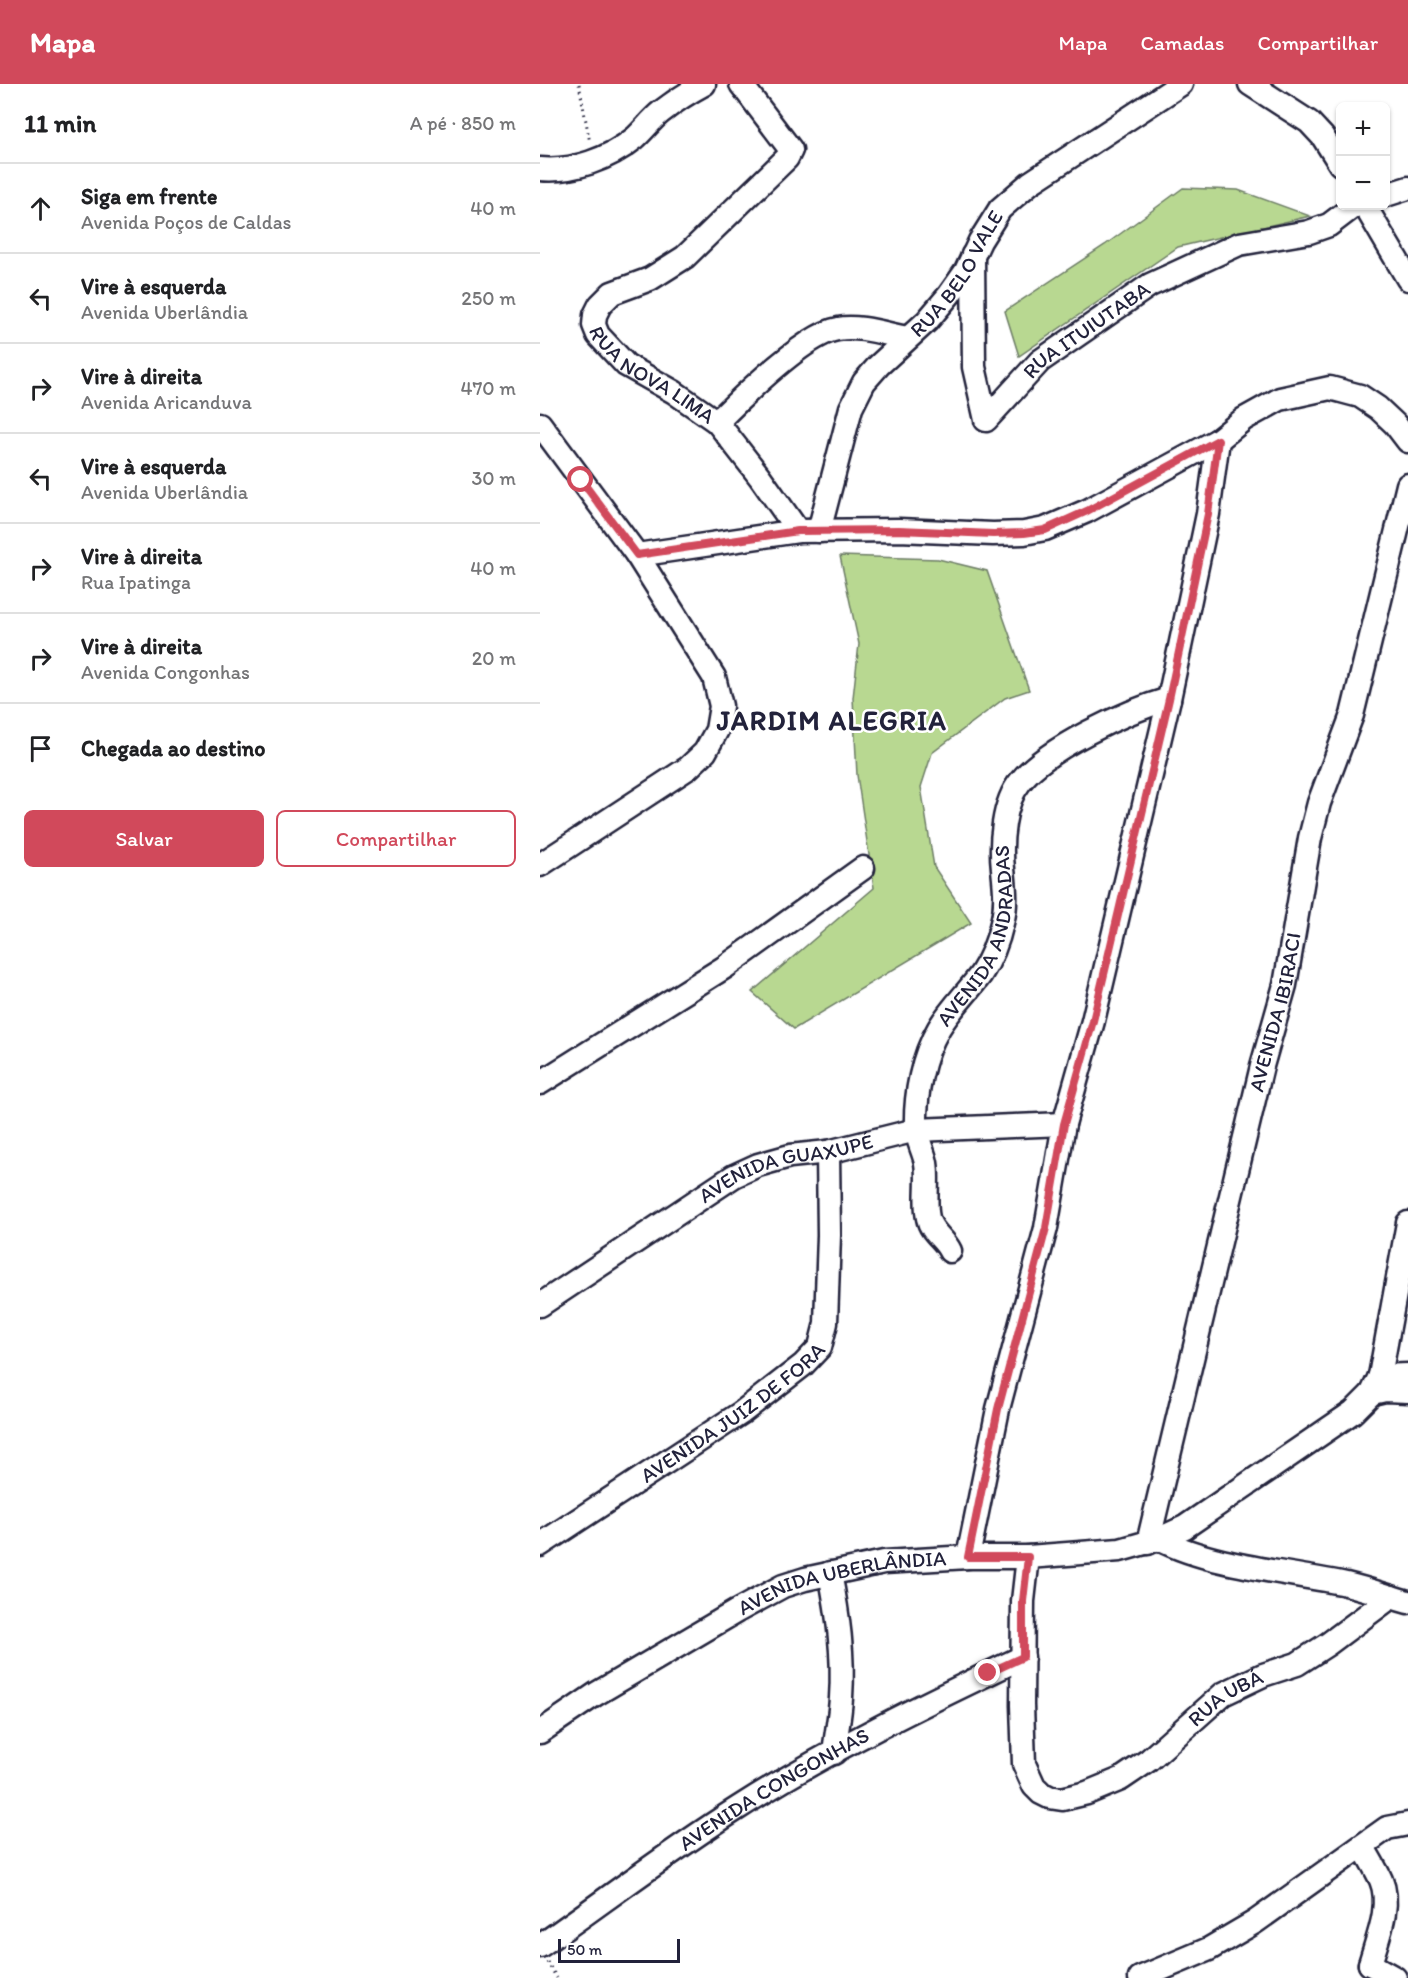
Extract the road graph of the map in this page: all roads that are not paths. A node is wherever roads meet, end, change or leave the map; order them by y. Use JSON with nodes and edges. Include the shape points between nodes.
{"nodes":[{"id":1,"x":704,"y":84,"type":"edge"},
{"id":2,"x":741,"y":84,"type":"edge"},
{"id":3,"x":1181,"y":84,"type":"edge"},
{"id":4,"x":1250,"y":84,"type":"edge"},
{"id":5,"x":1336,"y":156,"type":"edge"},
{"id":6,"x":540,"y":169,"type":"edge"},
{"id":7,"x":1408,"y":188,"type":"edge"},
{"id":8,"x":1390,"y":194,"type":"edge"},
{"id":9,"x":1349,"y":210,"type":"edge"},
{"id":10,"x":1367,"y":210,"type":"edge"},
{"id":11,"x":974,"y":255,"type":"junction"},
{"id":12,"x":1408,"y":279,"type":"edge"},
{"id":13,"x":907,"y":338,"type":"junction"},
{"id":14,"x":717,"y":422,"type":"junction"},
{"id":15,"x":540,"y":424,"type":"edge"},
{"id":16,"x":1218,"y":440,"type":"junction"},
{"id":17,"x":1408,"y":441,"type":"edge"},
{"id":18,"x":1408,"y":485,"type":"edge"},
{"id":19,"x":809,"y":531,"type":"junction"},
{"id":20,"x":637,"y":555,"type":"junction"},
{"id":21,"x":1169,"y":699,"type":"junction"},
{"id":22,"x":540,"y":865,"type":"edge"},
{"id":23,"x":863,"y":868,"type":"dead end"},
{"id":24,"x":540,"y":1083,"type":"edge"},
{"id":25,"x":1064,"y":1124,"type":"junction"},
{"id":26,"x":916,"y":1130,"type":"junction"},
{"id":27,"x":828,"y":1152,"type":"junction"},
{"id":28,"x":1408,"y":1223,"type":"edge"},
{"id":29,"x":950,"y":1251,"type":"dead end"},
{"id":30,"x":540,"y":1305,"type":"edge"},
{"id":31,"x":1408,"y":1374,"type":"edge"},
{"id":32,"x":1376,"y":1384,"type":"junction"},
{"id":33,"x":1408,"y":1391,"type":"edge"},
{"id":34,"x":1154,"y":1541,"type":"junction"},
{"id":35,"x":540,"y":1545,"type":"edge"},
{"id":36,"x":968,"y":1557,"type":"junction"},
{"id":37,"x":1028,"y":1557,"type":"junction"},
{"id":38,"x":830,"y":1573,"type":"junction"},
{"id":39,"x":1400,"y":1600,"type":"edge"},
{"id":40,"x":1023,"y":1657,"type":"junction"},
{"id":41,"x":540,"y":1732,"type":"edge"},
{"id":42,"x":834,"y":1753,"type":"junction"},
{"id":43,"x":1408,"y":1824,"type":"edge"},
{"id":44,"x":1363,"y":1847,"type":"junction"},
{"id":45,"x":540,"y":1946,"type":"edge"},
{"id":46,"x":1363,"y":1971,"type":"edge"},
{"id":47,"x":1140,"y":1978,"type":"edge"},
{"id":48,"x":1395,"y":1978,"type":"edge"}],
"edges":[{"from":1,"to":6,"type":"street","via":[[660,113],[634,138],[594,162],[556,171]]},
{"from":2,"to":14,"type":"street","name":"RUA NOVA LIMA","via":[[791,150],[788,158],[685,257],[650,279],[612,293],[600,304],[594,325],[609,349],[626,365]]},
{"from":3,"to":11,"type":"street","name":"RUA BELO VALE","via":[[1030,183],[1000,209]]},
{"from":4,"to":5,"type":"street","via":[[1309,122]]},
{"from":7,"to":8,"type":"street"},
{"from":9,"to":11,"type":"street","name":"RUA ITUIUTABA","via":[[1329,225],[1239,244],[1150,285],[1040,361],[986,420],[974,367]]},
{"from":10,"to":12,"type":"street"},
{"from":11,"to":13,"type":"street","name":"RUA BELO VALE","via":[[949,295]]},
{"from":13,"to":14,"type":"street","via":[[853,328],[827,331],[748,390]]},
{"from":13,"to":19,"type":"street","name":"RUA BELO VALE","via":[[864,382],[851,408]]},
{"from":14,"to":19,"type":"street","name":"RUA NOVA LIMA"},
{"from":15,"to":20,"type":"street"},
{"from":16,"to":17,"type":"street","via":[[1244,419],[1280,399],[1329,388],[1360,396],[1378,408]]},
{"from":16,"to":19,"type":"street","via":[[1045,530],[993,534]]},
{"from":16,"to":21,"type":"street","via":[[1208,514]]},
{"from":18,"to":34,"type":"street","name":"AVENIDA IBIRACI","via":[[1352,715],[1310,838],[1285,985],[1262,1066]]},
{"from":19,"to":20,"type":"street"},
{"from":20,"to":22,"type":"street","via":[[714,677],[721,706],[717,730],[705,752],[688,768]]},
{"from":21,"to":25,"type":"street","via":[[1093,1021]]},
{"from":21,"to":26,"type":"street","name":"AVENIDA ANDRADAS","via":[[1144,706],[1076,740],[1036,764],[1018,784],[1005,815],[1002,867],[1006,892],[1000,931],[981,974],[930,1046],[921,1076]]},
{"from":23,"to":24,"type":"street","via":[[725,966]]},
{"from":25,"to":26,"type":"street","name":"AVENIDA GUAXUPÉ"},
{"from":25,"to":36,"type":"street","via":[[1046,1228],[998,1409]]},
{"from":26,"to":27,"type":"street","name":"AVENIDA GUAXUPÉ"},
{"from":26,"to":29,"type":"street","name":"AVENIDA ANDRADAS","via":[[926,1162],[928,1217],[933,1232]]},
{"from":27,"to":30,"type":"street","name":"AVENIDA GUAXUPÉ","via":[[758,1164],[734,1176]]},
{"from":27,"to":35,"type":"street","name":"AVENIDA JUIZ DE FORA","via":[[826,1312],[820,1347],[741,1413]]},
{"from":28,"to":32,"type":"street"},
{"from":31,"to":32,"type":"street"},
{"from":32,"to":33,"type":"street","via":[[1385,1390]]},
{"from":32,"to":34,"type":"street","name":"AVENIDA UBERLÂNDIA","via":[[1353,1412],[1327,1431],[1185,1527]]},
{"from":34,"to":37,"type":"street","name":"AVENIDA UBERLÂNDIA","via":[[1120,1550]]},
{"from":34,"to":39,"type":"street"},
{"from":36,"to":37,"type":"street","name":"AVENIDA UBERLÂNDIA"},
{"from":36,"to":38,"type":"street","name":"AVENIDA UBERLÂNDIA","via":[[884,1562]]},
{"from":37,"to":40,"type":"street"},
{"from":38,"to":41,"type":"street","name":"AVENIDA UBERLÂNDIA","via":[[783,1586],[737,1611],[596,1694]]},
{"from":38,"to":42,"type":"street","via":[[842,1664]]},
{"from":39,"to":40,"type":"street","name":"RUA UBÁ","via":[[1297,1664],[1223,1694],[1149,1760],[1121,1779],[1062,1800],[1049,1797],[1034,1786],[1024,1764]]},
{"from":40,"to":42,"type":"street","name":"AVENIDA CONGONHAS"},
{"from":42,"to":45,"type":"street","name":"AVENIDA CONGONHAS","via":[[738,1808]]},
{"from":43,"to":44,"type":"street","via":[[1387,1828]]},
{"from":44,"to":46,"type":"street","via":[[1382,1882],[1384,1895],[1384,1910]]},
{"from":44,"to":47,"type":"street","via":[[1255,1922],[1209,1949]]},
{"from":46,"to":48,"type":"street"}]}
